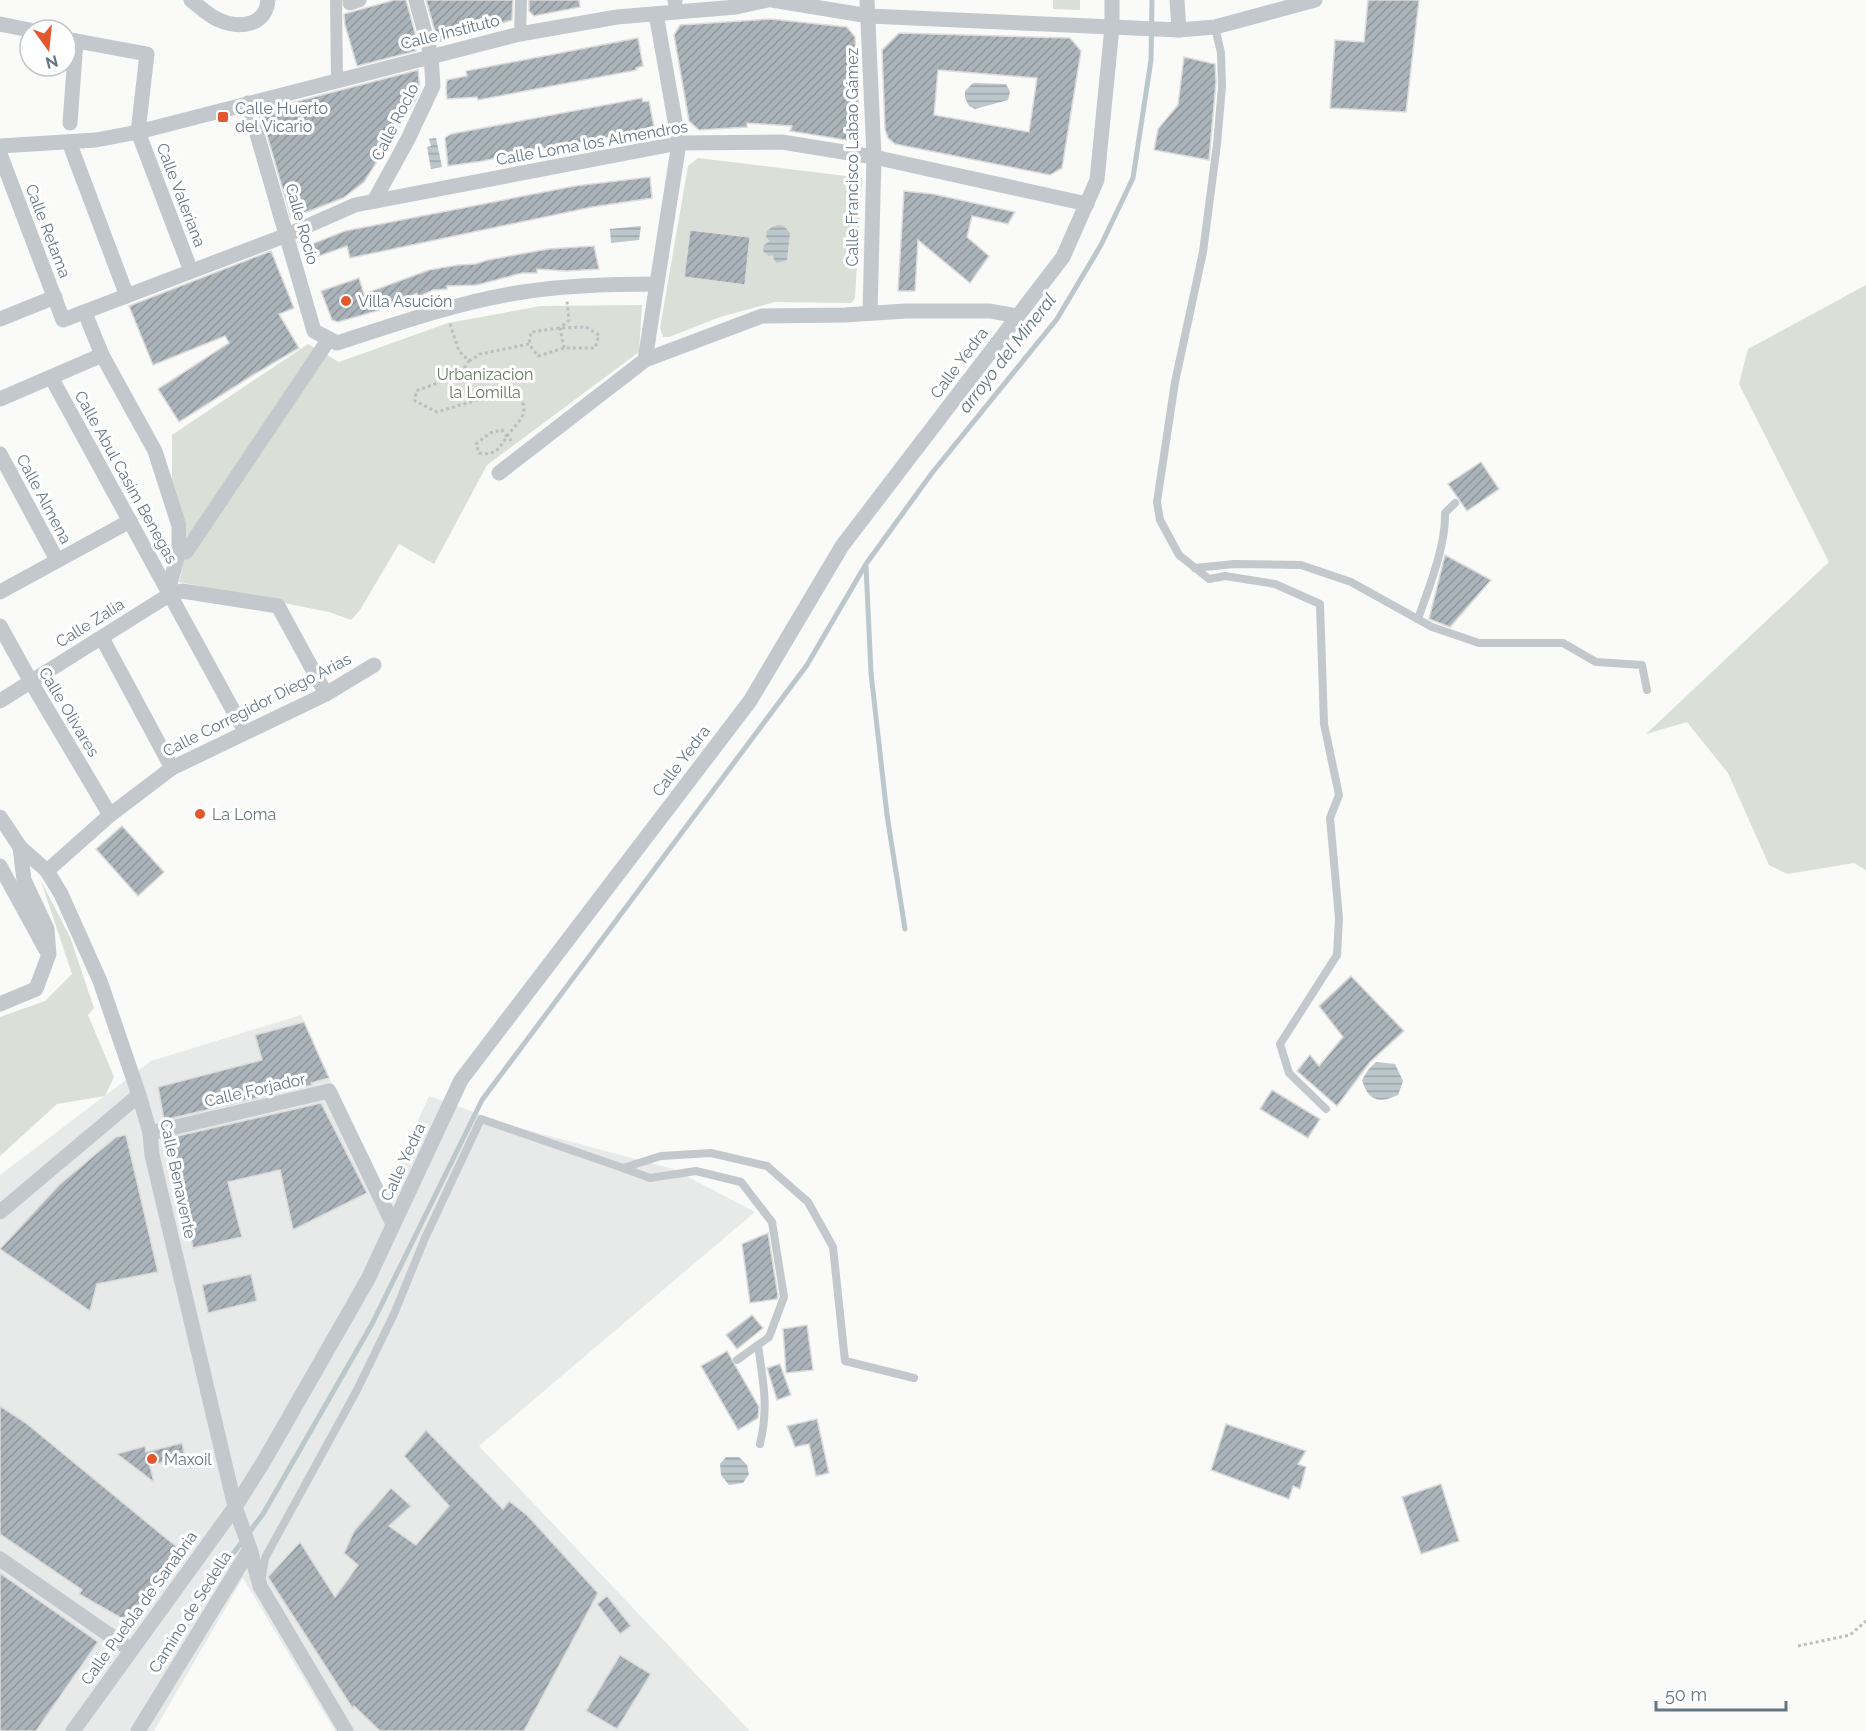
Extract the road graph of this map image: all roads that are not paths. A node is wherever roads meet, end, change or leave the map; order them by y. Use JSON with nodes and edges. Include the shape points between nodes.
{"nodes":[{"id":1,"x":191,"y":0,"type":"edge"},
{"id":2,"x":268,"y":0,"type":"edge"},
{"id":3,"x":336,"y":0,"type":"edge"},
{"id":4,"x":350,"y":0,"type":"edge"},
{"id":5,"x":359,"y":0,"type":"edge"},
{"id":6,"x":416,"y":0,"type":"edge"},
{"id":7,"x":521,"y":0,"type":"edge"},
{"id":8,"x":770,"y":0,"type":"edge"},
{"id":9,"x":867,"y":0,"type":"edge"},
{"id":10,"x":1112,"y":0,"type":"edge"},
{"id":11,"x":1177,"y":0,"type":"edge"},
{"id":12,"x":1315,"y":0,"type":"edge"},
{"id":13,"x":675,"y":6,"type":"edge"},
{"id":14,"x":869,"y":16,"type":"junction"},
{"id":15,"x":0,"y":24,"type":"edge"},
{"id":16,"x":1112,"y":27,"type":"junction"},
{"id":17,"x":1215,"y":27,"type":"junction"},
{"id":18,"x":18,"y":28,"type":"edge"},
{"id":19,"x":1179,"y":30,"type":"junction"},
{"id":20,"x":520,"y":34,"type":"junction"},
{"id":21,"x":78,"y":41,"type":"edge"},
{"id":22,"x":431,"y":55,"type":"junction"},
{"id":23,"x":71,"y":78,"type":"edge"},
{"id":24,"x":337,"y":80,"type":"junction"},
{"id":25,"x":248,"y":103,"type":"junction"},
{"id":26,"x":70,"y":123,"type":"dead end"},
{"id":27,"x":138,"y":132,"type":"junction"},
{"id":28,"x":69,"y":142,"type":"junction"},
{"id":29,"x":679,"y":143,"type":"junction"},
{"id":30,"x":0,"y":146,"type":"edge"},
{"id":31,"x":0,"y":154,"type":"edge"},
{"id":32,"x":874,"y":157,"type":"junction"},
{"id":33,"x":374,"y":201,"type":"junction"},
{"id":34,"x":1087,"y":204,"type":"junction"},
{"id":35,"x":287,"y":235,"type":"junction"},
{"id":36,"x":191,"y":271,"type":"junction"},
{"id":37,"x":657,"y":284,"type":"junction"},
{"id":38,"x":127,"y":296,"type":"junction"},
{"id":39,"x":55,"y":297,"type":"junction"},
{"id":40,"x":85,"y":313,"type":"junction"},
{"id":41,"x":870,"y":313,"type":"junction"},
{"id":42,"x":1017,"y":316,"type":"junction"},
{"id":43,"x":0,"y":319,"type":"edge"},
{"id":44,"x":63,"y":320,"type":"joint"},
{"id":45,"x":333,"y":341,"type":"junction"},
{"id":46,"x":102,"y":355,"type":"junction"},
{"id":47,"x":645,"y":360,"type":"junction"},
{"id":48,"x":51,"y":377,"type":"junction"},
{"id":49,"x":0,"y":399,"type":"edge"},
{"id":50,"x":0,"y":454,"type":"edge"},
{"id":51,"x":499,"y":473,"type":"dead end"},
{"id":52,"x":1455,"y":503,"type":"dead end"},
{"id":53,"x":130,"y":521,"type":"junction"},
{"id":54,"x":186,"y":552,"type":"dead end"},
{"id":55,"x":57,"y":560,"type":"junction"},
{"id":56,"x":1195,"y":568,"type":"junction"},
{"id":57,"x":0,"y":592,"type":"edge"},
{"id":58,"x":169,"y":593,"type":"junction"},
{"id":59,"x":1418,"y":619,"type":"junction"},
{"id":60,"x":0,"y":626,"type":"edge"},
{"id":61,"x":102,"y":638,"type":"junction"},
{"id":62,"x":374,"y":665,"type":"dead end"},
{"id":63,"x":31,"y":682,"type":"junction"},
{"id":64,"x":1647,"y":690,"type":"dead end"},
{"id":65,"x":326,"y":694,"type":"junction"},
{"id":66,"x":0,"y":701,"type":"edge"},
{"id":67,"x":240,"y":723,"type":"dead end"},
{"id":68,"x":172,"y":768,"type":"junction"},
{"id":69,"x":110,"y":815,"type":"junction"},
{"id":70,"x":0,"y":818,"type":"edge"},
{"id":71,"x":20,"y":846,"type":"junction"},
{"id":72,"x":0,"y":866,"type":"edge"},
{"id":73,"x":47,"y":871,"type":"junction"},
{"id":74,"x":49,"y":954,"type":"junction"},
{"id":75,"x":0,"y":1004,"type":"edge"},
{"id":76,"x":139,"y":1095,"type":"junction"},
{"id":77,"x":1326,"y":1109,"type":"dead end"},
{"id":78,"x":150,"y":1133,"type":"junction"},
{"id":79,"x":623,"y":1168,"type":"junction"},
{"id":80,"x":0,"y":1212,"type":"edge"},
{"id":81,"x":393,"y":1224,"type":"junction"},
{"id":82,"x":758,"y":1345,"type":"junction"},
{"id":83,"x":737,"y":1360,"type":"dead end"},
{"id":84,"x":914,"y":1378,"type":"dead end"},
{"id":85,"x":760,"y":1444,"type":"dead end"},
{"id":86,"x":235,"y":1507,"type":"junction"},
{"id":87,"x":250,"y":1549,"type":"junction"},
{"id":88,"x":0,"y":1559,"type":"edge"},
{"id":89,"x":260,"y":1586,"type":"junction"},
{"id":90,"x":131,"y":1650,"type":"junction"},
{"id":91,"x":73,"y":1731,"type":"edge"},
{"id":92,"x":138,"y":1731,"type":"edge"},
{"id":93,"x":346,"y":1731,"type":"edge"}],
"edges":[{"from":1,"to":2,"type":"street","via":[[217,20],[249,24],[259,20]]},
{"from":3,"to":24,"type":"street"},
{"from":4,"to":5,"type":"street"},
{"from":6,"to":22,"type":"street","name":"Calle Roclo"},
{"from":7,"to":20,"type":"street"},
{"from":8,"to":13,"type":"street","name":"Calle Instituto","via":[[736,8]]},
{"from":8,"to":14,"type":"street"},
{"from":9,"to":14,"type":"street","name":"Calle Francisco Labao Gámez"},
{"from":10,"to":16,"type":"street","name":"Calle Yedra"},
{"from":11,"to":19,"type":"street"},
{"from":12,"to":17,"type":"street"},
{"from":13,"to":20,"type":"street","name":"Calle Instituto"},
{"from":13,"to":29,"type":"street"},
{"from":14,"to":16,"type":"street"},
{"from":14,"to":32,"type":"street","name":"Calle Francisco Labao Gámez"},
{"from":15,"to":18,"type":"street"},
{"from":16,"to":19,"type":"street"},
{"from":16,"to":34,"type":"street","name":"Calle Yedra","via":[[1097,180]]},
{"from":17,"to":19,"type":"street"},
{"from":17,"to":56,"type":"lane","via":[[1222,87],[1203,252],[1175,382],[1157,502],[1160,520],[1179,555]]},
{"from":20,"to":22,"type":"street","name":"Calle Instituto"},
{"from":21,"to":27,"type":"street","via":[[147,54]]},
{"from":22,"to":24,"type":"street","name":"Calle Instituto"},
{"from":22,"to":33,"type":"street","name":"Calle Roclo","via":[[433,86]]},
{"from":23,"to":26,"type":"street"},
{"from":24,"to":25,"type":"street","name":"Calle Instituto"},
{"from":25,"to":27,"type":"street"},
{"from":25,"to":35,"type":"street","name":"Calle Rocío"},
{"from":27,"to":28,"type":"street"},
{"from":27,"to":36,"type":"street","name":"Calle Valeriana"},
{"from":28,"to":30,"type":"street"},
{"from":28,"to":38,"type":"street"},
{"from":29,"to":32,"type":"street","name":"Calle Loma los Almendros","via":[[782,142]]},
{"from":29,"to":33,"type":"street","name":"Calle Loma los Almendros"},
{"from":29,"to":37,"type":"street"},
{"from":31,"to":39,"type":"street","name":"Calle Retama"},
{"from":32,"to":34,"type":"street","name":"Calle Loma los Almendros"},
{"from":32,"to":41,"type":"street","name":"Calle Francisco Labao Gámez"},
{"from":33,"to":35,"type":"street","name":"Calle Loma los Almendros","via":[[354,205]]},
{"from":34,"to":42,"type":"street","name":"Calle Yedra","via":[[1063,257]]},
{"from":35,"to":36,"type":"street","name":"Calle Loma los Almendros"},
{"from":35,"to":45,"type":"street","name":"Calle Rocío","via":[[314,331]]},
{"from":36,"to":38,"type":"street","name":"Calle Loma los Almendros"},
{"from":37,"to":45,"type":"street","via":[[524,291],[444,308]]},
{"from":37,"to":47,"type":"street"},
{"from":38,"to":40,"type":"street","name":"Calle Loma los Almendros"},
{"from":39,"to":43,"type":"street"},
{"from":39,"to":44,"type":"street","name":"Calle Retama"},
{"from":40,"to":44,"type":"street","name":"Calle Loma los Almendros"},
{"from":40,"to":46,"type":"street"},
{"from":41,"to":42,"type":"street","via":[[990,311]]},
{"from":41,"to":47,"type":"street","via":[[762,316]]},
{"from":42,"to":81,"type":"street","name":"Calle Yedra","via":[[842,546],[750,700],[461,1080]]},
{"from":45,"to":54,"type":"street"},
{"from":46,"to":48,"type":"street","name":"Calle Abul Casim Benegas"},
{"from":46,"to":58,"type":"street","via":[[155,451],[179,526],[179,551]]},
{"from":47,"to":51,"type":"street"},
{"from":48,"to":49,"type":"street","name":"Calle Abul Casim Benegas"},
{"from":48,"to":53,"type":"street","name":"Calle Abul Casim Benegas"},
{"from":50,"to":55,"type":"street","name":"Calle Almena"},
{"from":52,"to":59,"type":"lane","via":[[1445,513],[1434,572]]},
{"from":53,"to":55,"type":"street"},
{"from":53,"to":58,"type":"street","name":"Calle Abul Casim Benegas"},
{"from":55,"to":57,"type":"street"},
{"from":56,"to":59,"type":"lane","via":[[1301,565],[1351,582]]},
{"from":56,"to":77,"type":"lane","via":[[1209,579],[1225,576],[1275,584],[1320,604],[1324,724],[1339,795],[1330,818],[1339,918],[1337,955],[1280,1044],[1289,1073]]},
{"from":58,"to":61,"type":"street","name":"Calle Zalia"},
{"from":58,"to":65,"type":"street","via":[[182,591],[278,606]]},
{"from":58,"to":67,"type":"street","name":"Calle Abul Casim Benegas"},
{"from":59,"to":64,"type":"lane","via":[[1479,643],[1563,643],[1596,662],[1642,665]]},
{"from":60,"to":63,"type":"street","name":"Calle Olivares"},
{"from":61,"to":63,"type":"street","name":"Calle Zalia"},
{"from":61,"to":68,"type":"street"},
{"from":62,"to":65,"type":"street","name":"Calle Corregidor Diego Arias"},
{"from":63,"to":66,"type":"street","name":"Calle Zalia"},
{"from":63,"to":69,"type":"street","name":"Calle Olivares"},
{"from":65,"to":68,"type":"street","name":"Calle Corregidor Diego Arias"},
{"from":68,"to":69,"type":"street","name":"Calle Corregidor Diego Arias"},
{"from":69,"to":73,"type":"street","name":"Calle Corregidor Diego Arias"},
{"from":70,"to":71,"type":"street","name":"Calle Benavente"},
{"from":71,"to":73,"type":"street","name":"Calle Benavente"},
{"from":71,"to":74,"type":"street","via":[[24,880],[47,929]]},
{"from":72,"to":74,"type":"street"},
{"from":73,"to":76,"type":"street","name":"Calle Benavente","via":[[100,981]]},
{"from":74,"to":75,"type":"street","via":[[36,989]]},
{"from":76,"to":78,"type":"street","name":"Calle Benavente"},
{"from":76,"to":80,"type":"street"},
{"from":78,"to":81,"type":"street","name":"Calle Forjador","via":[[329,1090]]},
{"from":78,"to":86,"type":"street","name":"Calle Benavente"},
{"from":79,"to":82,"type":"lane","via":[[650,1178],[696,1171],[741,1182],[772,1222],[784,1297],[769,1337]]},
{"from":79,"to":84,"type":"lane","via":[[661,1156],[711,1153],[768,1166],[808,1202],[833,1247],[845,1361]]},
{"from":79,"to":89,"type":"lane","via":[[481,1119],[357,1390],[265,1558]]},
{"from":81,"to":86,"type":"street","name":"Calle Yedra","via":[[368,1279]]},
{"from":82,"to":83,"type":"lane"},
{"from":82,"to":85,"type":"lane","via":[[766,1405]]},
{"from":86,"to":87,"type":"street","name":"Camino de Sedella"},
{"from":86,"to":90,"type":"street","name":"Calle Puebla de Sanabria"},
{"from":87,"to":89,"type":"street"},
{"from":87,"to":92,"type":"street","name":"Camino de Sedella"},
{"from":88,"to":90,"type":"street"},
{"from":89,"to":93,"type":"street"},
{"from":90,"to":91,"type":"street","name":"Calle Puebla de Sanabria"}]}
